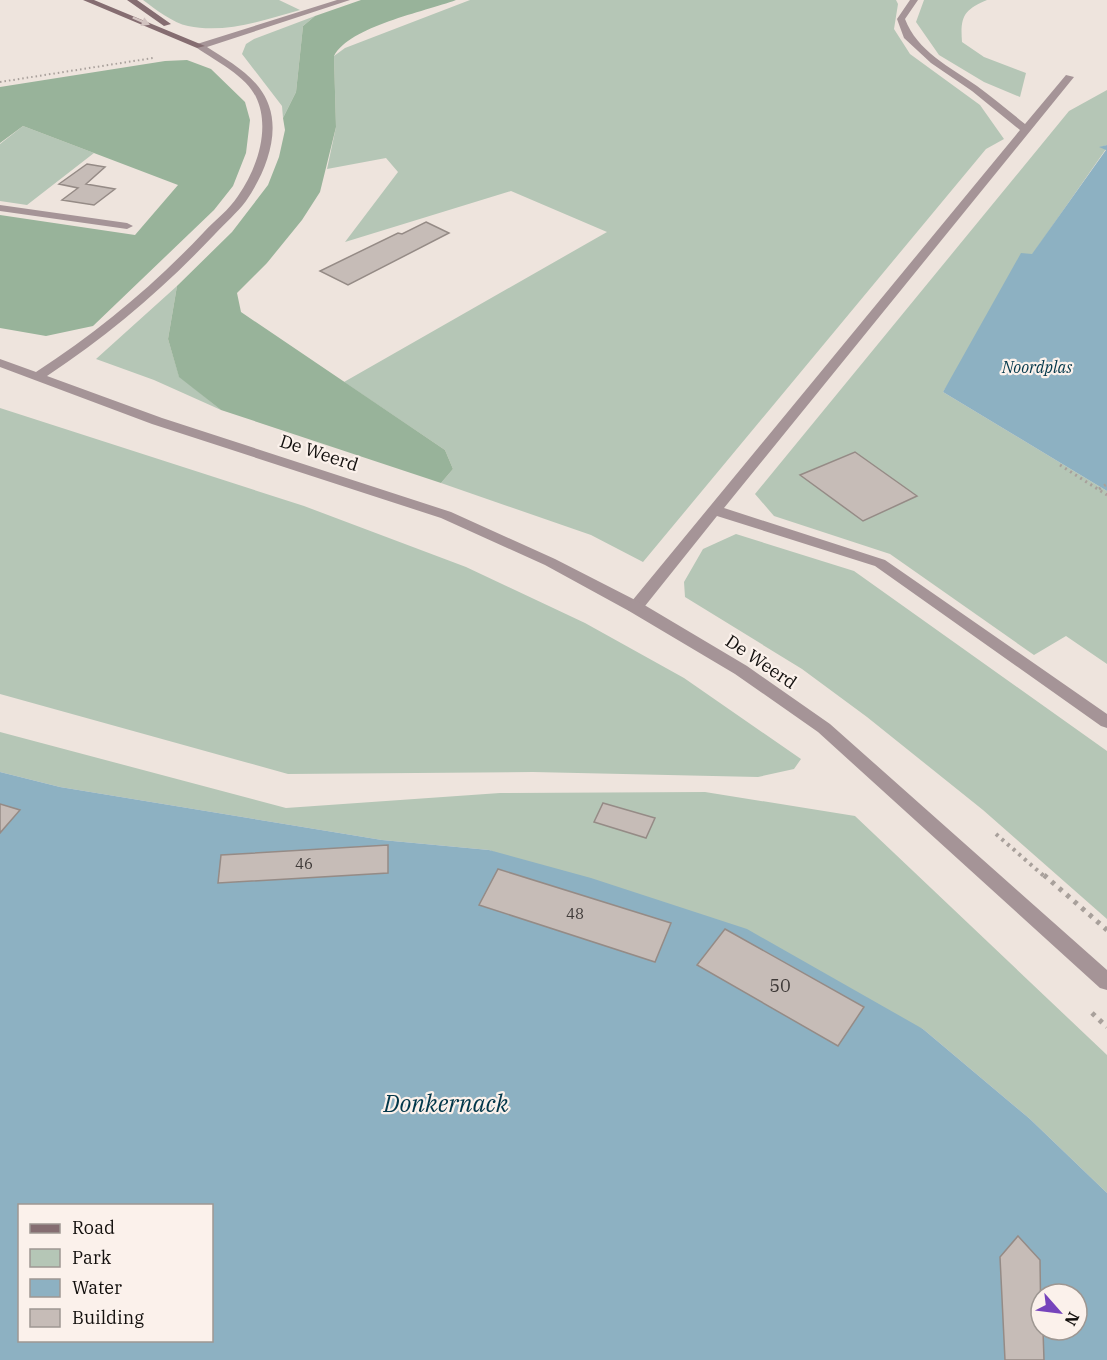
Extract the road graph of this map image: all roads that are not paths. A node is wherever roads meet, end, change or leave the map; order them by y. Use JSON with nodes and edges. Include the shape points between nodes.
{"nodes":[{"id":1,"x":87,"y":0,"type":"edge"},
{"id":2,"x":131,"y":0,"type":"edge"},
{"id":3,"x":346,"y":0,"type":"edge"},
{"id":4,"x":914,"y":0,"type":"edge"},
{"id":5,"x":200,"y":46,"type":"junction"},
{"id":6,"x":1069,"y":77,"type":"dead end"},
{"id":7,"x":1026,"y":130,"type":"junction"},
{"id":8,"x":0,"y":208,"type":"edge"},
{"id":9,"x":127,"y":226,"type":"dead end"},
{"id":10,"x":0,"y":363,"type":"edge"},
{"id":11,"x":38,"y":377,"type":"junction"},
{"id":12,"x":714,"y":510,"type":"junction"},
{"id":13,"x":635,"y":607,"type":"junction"},
{"id":14,"x":1107,"y":722,"type":"edge"},
{"id":15,"x":1107,"y":982,"type":"edge"}],
"edges":[{"from":1,"to":5,"type":"main road","one_way":true},
{"from":2,"to":5,"type":"main road"},
{"from":3,"to":5,"type":"street"},
{"from":4,"to":7,"type":"street","via":[[901,19],[907,36]]},
{"from":5,"to":11,"type":"street","via":[[230,66],[260,94],[268,126],[262,158],[244,195],[196,249],[125,316]]},
{"from":6,"to":7,"type":"street"},
{"from":7,"to":12,"type":"street"},
{"from":8,"to":9,"type":"street"},
{"from":10,"to":11,"type":"street","name":"De Weerd"},
{"from":11,"to":13,"type":"street","name":"De Weerd","via":[[157,421],[446,515],[550,562]]},
{"from":12,"to":13,"type":"street"},
{"from":12,"to":14,"type":"street","via":[[880,563]]},
{"from":13,"to":15,"type":"street","name":"De Weerd","via":[[741,670],[824,729]]}]}
